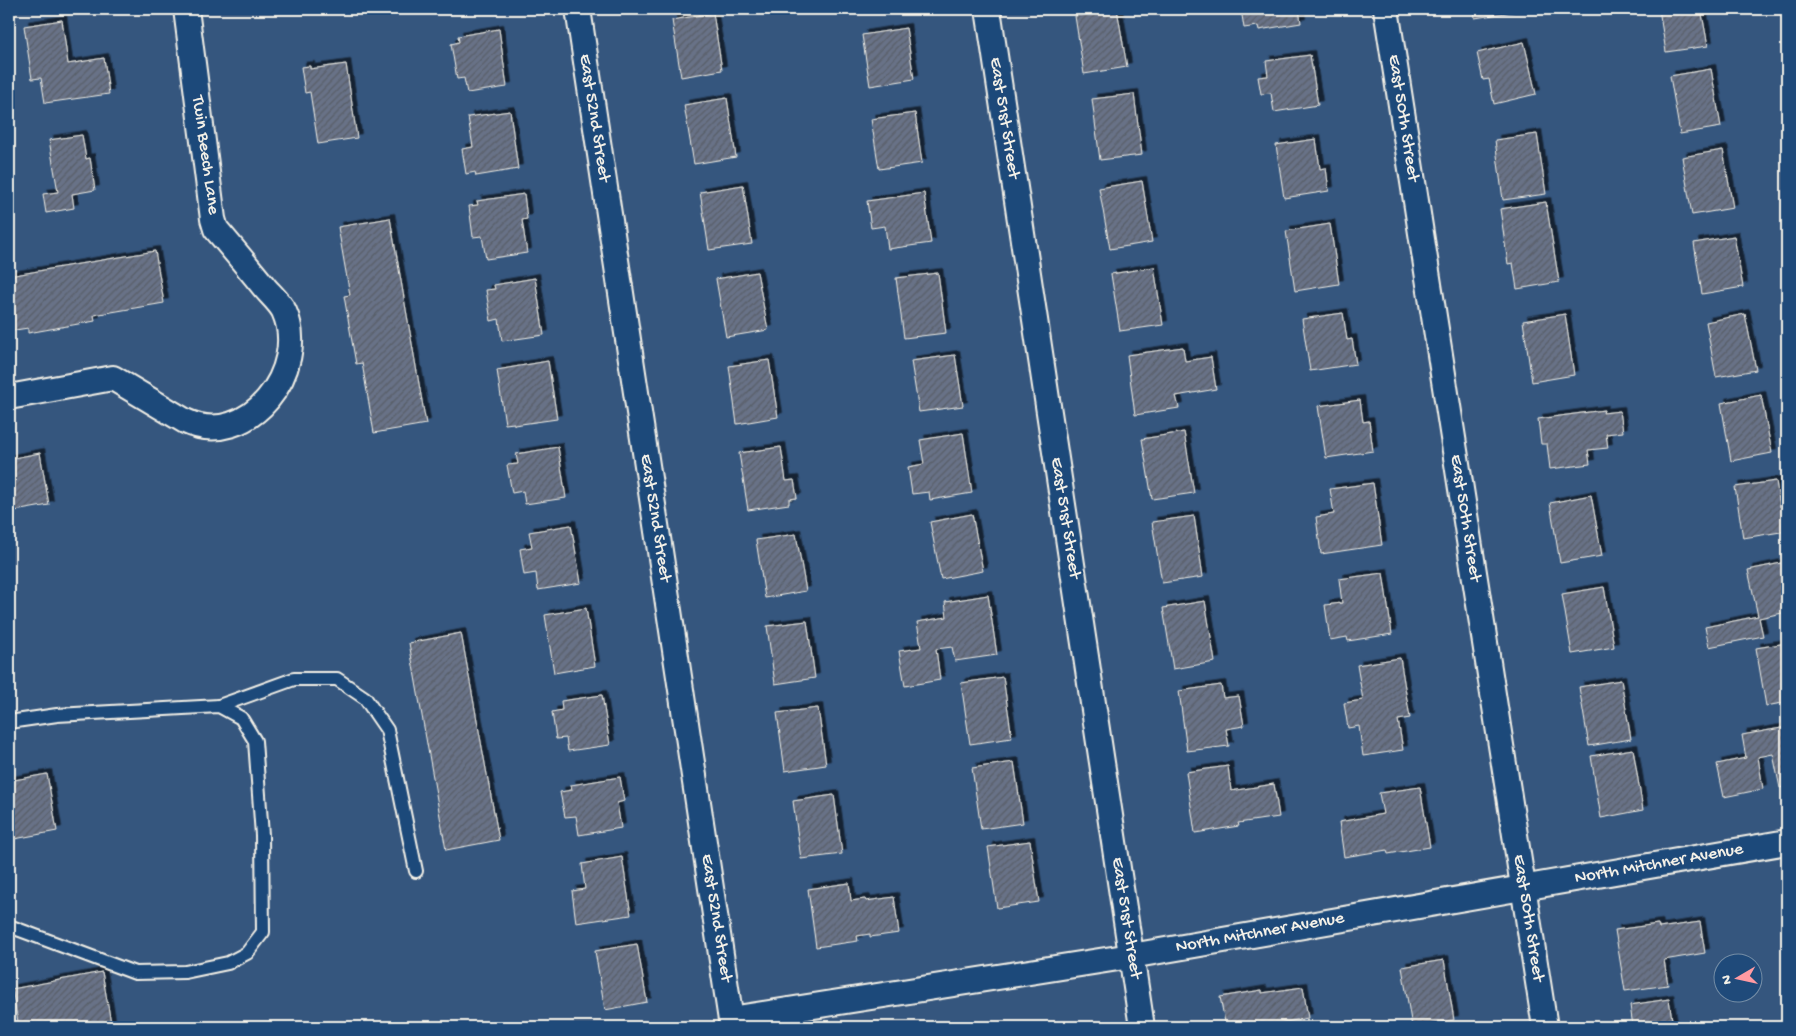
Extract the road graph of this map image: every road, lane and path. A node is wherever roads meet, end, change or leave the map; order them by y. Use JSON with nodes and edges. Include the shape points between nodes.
{"nodes":[{"id":1,"x":186,"y":9,"type":"edge"},
{"id":2,"x":578,"y":9,"type":"edge"},
{"id":3,"x":988,"y":9,"type":"edge"},
{"id":4,"x":1386,"y":9,"type":"edge"},
{"id":5,"x":9,"y":397,"type":"edge"},
{"id":6,"x":219,"y":706,"type":"junction"},
{"id":7,"x":9,"y":722,"type":"edge"},
{"id":8,"x":1787,"y":842,"type":"edge"},
{"id":9,"x":416,"y":871,"type":"dead end"},
{"id":10,"x":1523,"y":887,"type":"junction"},
{"id":11,"x":9,"y":926,"type":"edge"},
{"id":12,"x":1131,"y":956,"type":"junction"},
{"id":13,"x":732,"y":1023,"type":"edge"},
{"id":14,"x":1142,"y":1027,"type":"edge"},
{"id":15,"x":1545,"y":1027,"type":"edge"}],
"edges":[{"from":1,"to":5,"type":"street","name":"Twin Beech Lane","via":[[213,219],[216,229],[284,310],[290,352],[280,381],[264,404],[252,414],[225,427],[190,424],[112,378]]},
{"from":2,"to":13,"type":"street","name":"East 52nd Street"},
{"from":3,"to":12,"type":"street","name":"East 51st Street"},
{"from":4,"to":10,"type":"street","name":"East 50th Street"},
{"from":6,"to":7,"type":"lane","via":[[57,715]]},
{"from":6,"to":9,"type":"lane","via":[[294,679],[337,679],[365,698],[387,730]]},
{"from":6,"to":11,"type":"lane","via":[[241,718],[255,741],[262,836],[263,932],[247,953],[228,963],[185,972],[135,973]]},
{"from":8,"to":10,"type":"street","name":"North Mitchner Avenue"},
{"from":10,"to":12,"type":"street","name":"North Mitchner Avenue"},
{"from":10,"to":15,"type":"street","name":"East 50th Street"},
{"from":12,"to":13,"type":"street","name":"North Mitchner Avenue"},
{"from":12,"to":14,"type":"street","name":"East 51st Street"}]}
